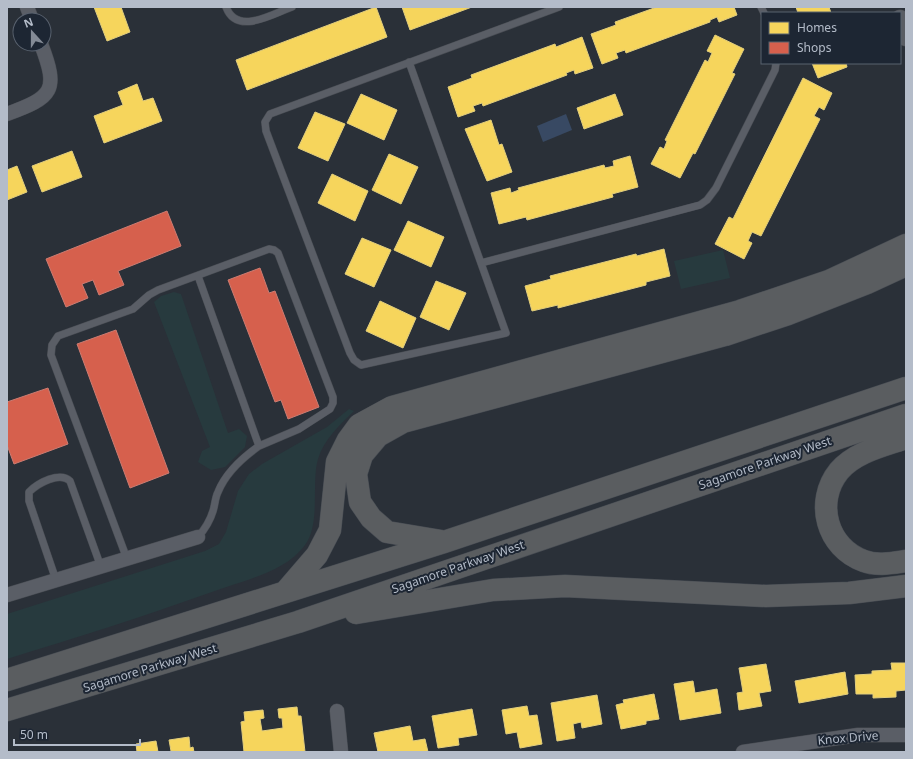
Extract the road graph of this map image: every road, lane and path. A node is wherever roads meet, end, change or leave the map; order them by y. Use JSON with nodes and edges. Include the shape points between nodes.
{"nodes":[{"id":1,"x":226,"y":7,"type":"edge"},
{"id":2,"x":292,"y":7,"type":"edge"},
{"id":3,"x":559,"y":7,"type":"edge"},
{"id":4,"x":901,"y":23,"type":"edge"},
{"id":5,"x":906,"y":36,"type":"edge"},
{"id":6,"x":44,"y":52,"type":"edge"},
{"id":7,"x":409,"y":62,"type":"junction"},
{"id":8,"x":776,"y":64,"type":"edge"},
{"id":9,"x":7,"y":114,"type":"edge"},
{"id":10,"x":906,"y":245,"type":"edge"},
{"id":11,"x":481,"y":263,"type":"junction"},
{"id":12,"x":906,"y":265,"type":"edge"},
{"id":13,"x":198,"y":276,"type":"junction"},
{"id":14,"x":906,"y":388,"type":"edge"},
{"id":15,"x":906,"y":415,"type":"edge"},
{"id":16,"x":906,"y":438,"type":"edge"},
{"id":17,"x":259,"y":446,"type":"junction"},
{"id":18,"x":198,"y":537,"type":"joint"},
{"id":19,"x":444,"y":542,"type":"junction"},
{"id":20,"x":127,"y":559,"type":"junction"},
{"id":21,"x":906,"y":561,"type":"edge"},
{"id":22,"x":101,"y":567,"type":"junction"},
{"id":23,"x":56,"y":580,"type":"junction"},
{"id":24,"x":906,"y":586,"type":"edge"},
{"id":25,"x":286,"y":591,"type":"junction"},
{"id":26,"x":7,"y":595,"type":"edge"},
{"id":27,"x":298,"y":622,"type":"junction"},
{"id":28,"x":7,"y":680,"type":"edge"},
{"id":29,"x":7,"y":710,"type":"edge"},
{"id":30,"x":337,"y":711,"type":"dead end"},
{"id":31,"x":906,"y":735,"type":"edge"},
{"id":32,"x":341,"y":752,"type":"edge"},
{"id":33,"x":743,"y":752,"type":"edge"}],
"edges":[{"from":1,"to":2,"type":"lane","via":[[229,15],[237,21],[248,23]]},
{"from":3,"to":7,"type":"lane"},
{"from":4,"to":5,"type":"street"},
{"from":6,"to":9,"type":"street","via":[[52,82],[45,95],[33,104]]},
{"from":7,"to":11,"type":"lane"},
{"from":7,"to":11,"type":"lane","via":[[270,114],[265,122],[354,360],[361,365],[370,364],[506,333]]},
{"from":8,"to":11,"type":"lane","via":[[716,188],[700,205]]},
{"from":10,"to":25,"type":"highway","via":[[829,281],[740,311],[392,407],[374,415],[359,425],[348,440],[337,462],[330,530],[317,555]]},
{"from":12,"to":19,"type":"highway","via":[[861,286],[739,330],[403,422],[378,436],[362,455],[356,474],[360,502],[371,518],[387,532]]},
{"from":13,"to":17,"type":"lane"},
{"from":13,"to":17,"type":"lane","via":[[269,249],[274,250],[278,254],[333,397],[330,409],[299,428]]},
{"from":13,"to":20,"type":"lane","via":[[158,290],[133,309],[58,336],[52,345],[51,355]]},
{"from":14,"to":19,"type":"highway"},
{"from":15,"to":27,"type":"highway","name":"Sagamore Parkway West"},
{"from":16,"to":21,"type":"highway","via":[[853,459],[838,472],[830,488],[825,508],[827,521],[836,541],[848,554],[865,561],[886,564]]},
{"from":17,"to":18,"type":"lane","via":[[238,462],[227,476],[218,493],[207,526]]},
{"from":18,"to":20,"type":"street"},
{"from":19,"to":25,"type":"highway"},
{"from":20,"to":22,"type":"street"},
{"from":22,"to":23,"type":"street"},
{"from":22,"to":23,"type":"lane","via":[[70,481],[60,477],[35,485],[29,492]]},
{"from":23,"to":26,"type":"street"},
{"from":24,"to":27,"type":"highway","via":[[848,593],[766,596],[565,586],[493,590]]},
{"from":25,"to":28,"type":"highway"},
{"from":27,"to":29,"type":"highway","name":"Sagamore Parkway West"},
{"from":30,"to":32,"type":"street"},
{"from":31,"to":33,"type":"street","name":"Knox Drive","via":[[858,736]]}]}
